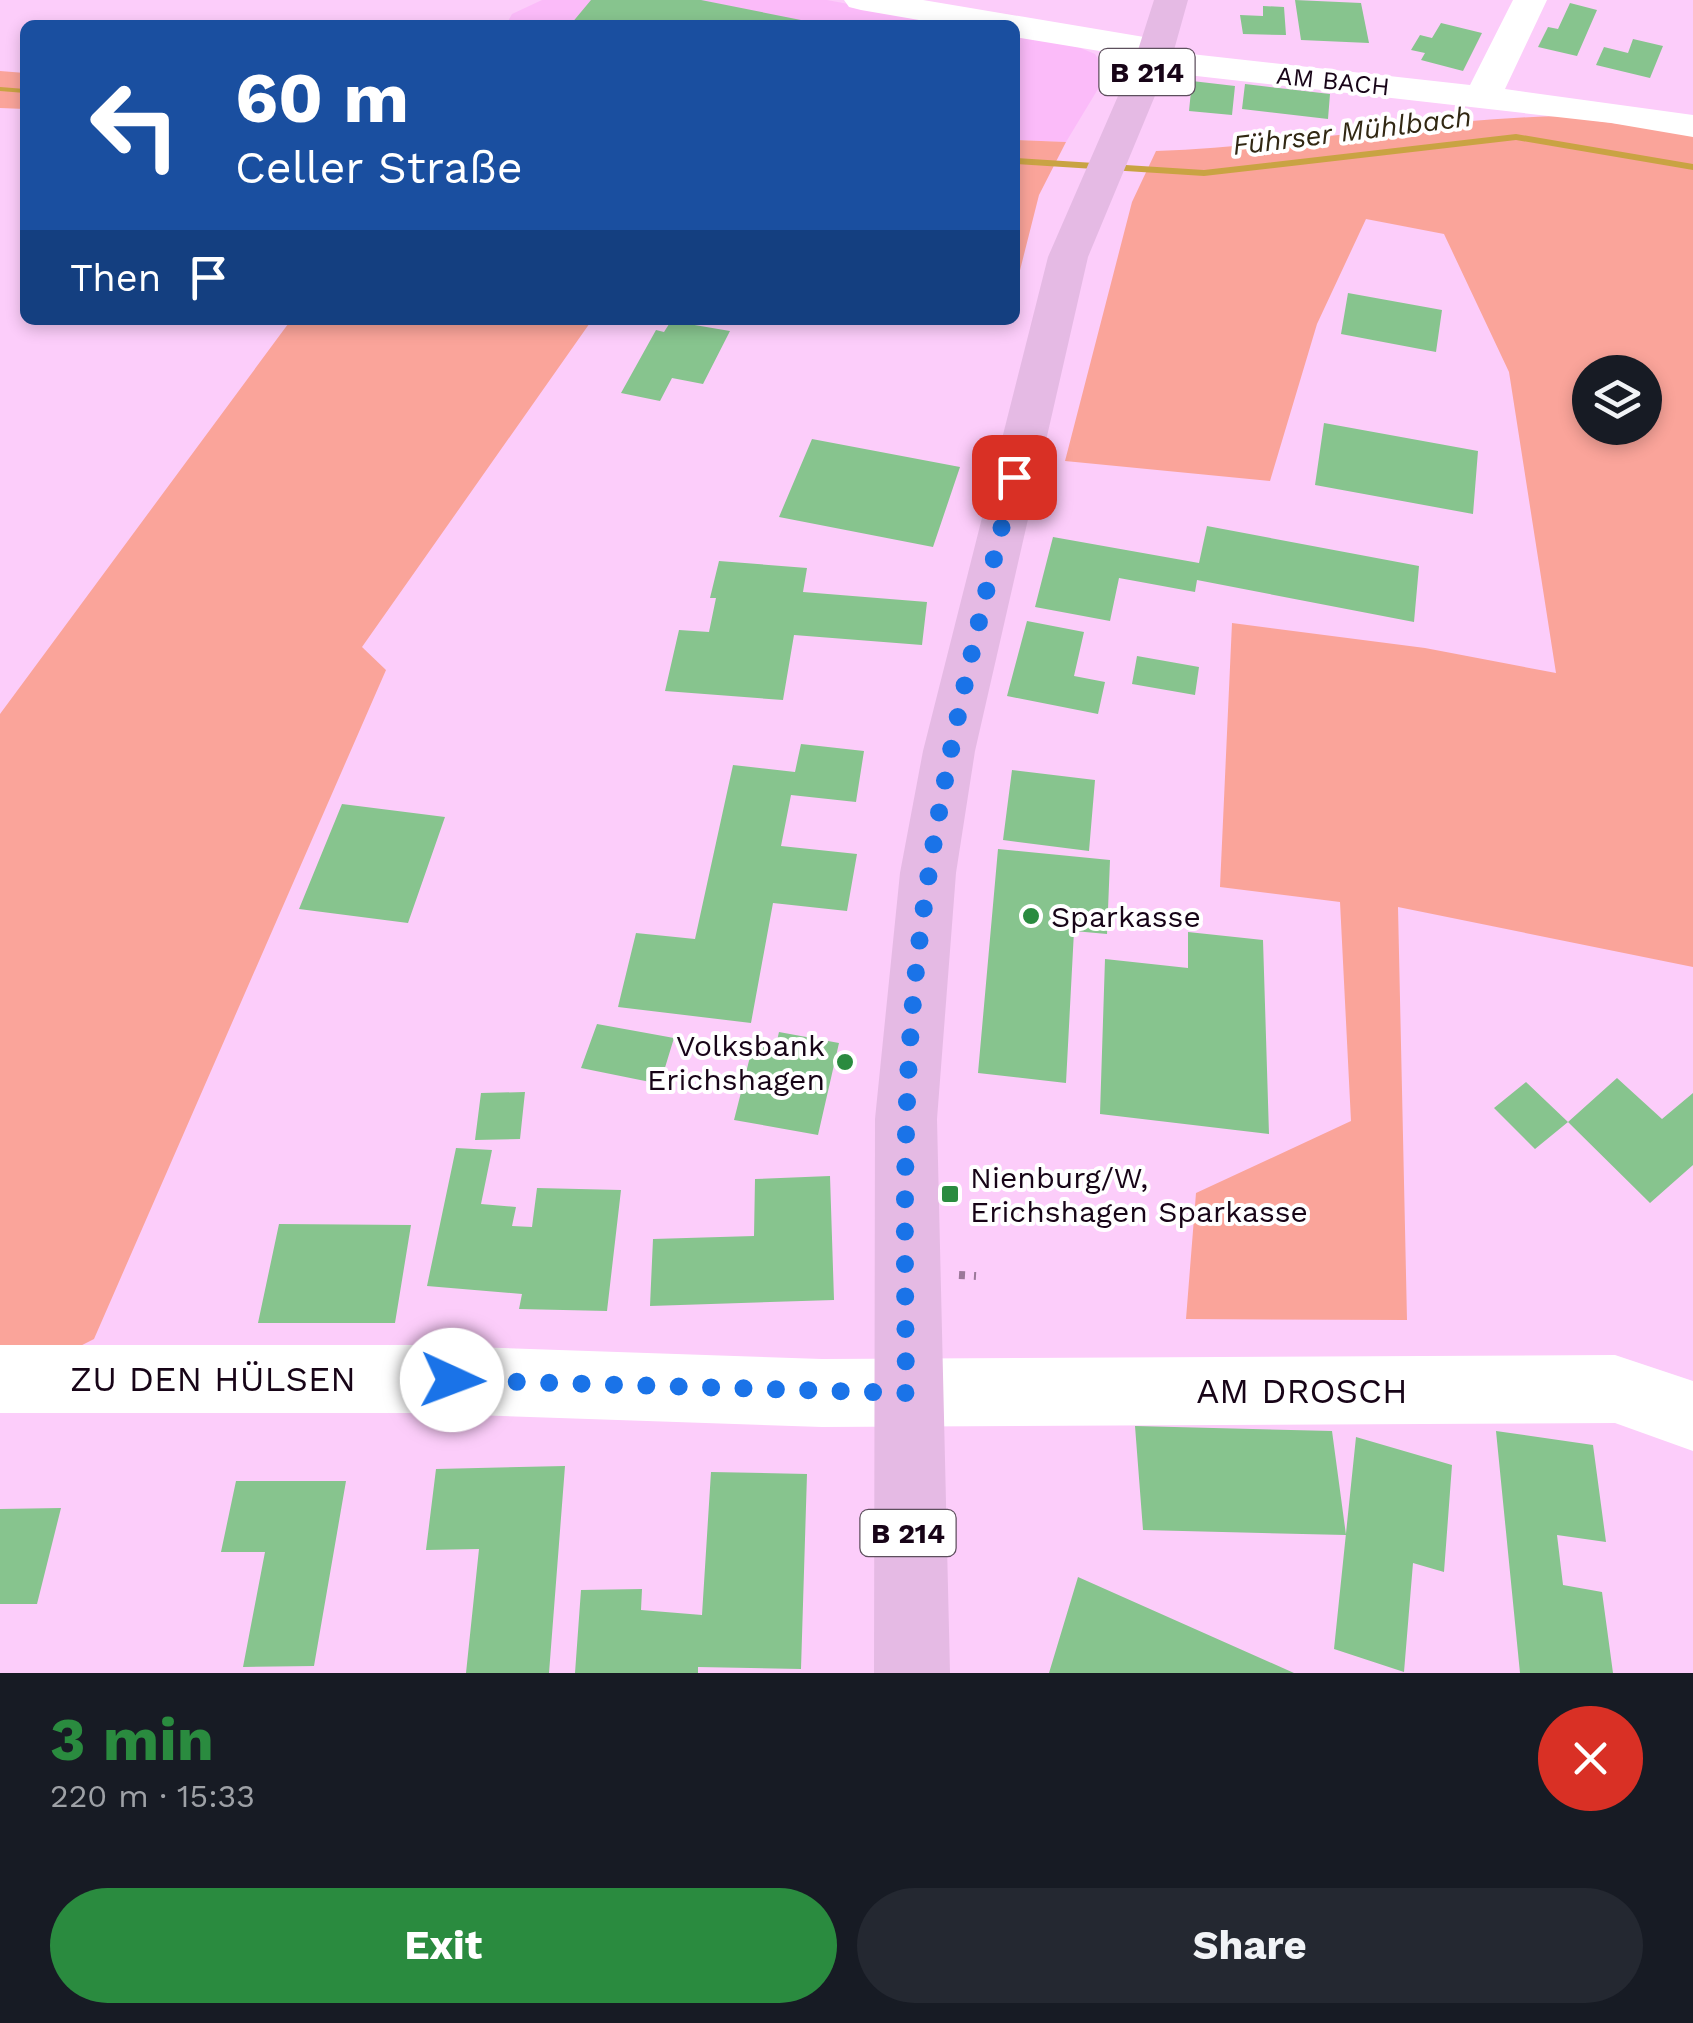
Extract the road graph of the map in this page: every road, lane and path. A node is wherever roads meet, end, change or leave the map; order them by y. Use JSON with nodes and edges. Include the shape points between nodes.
{"nodes":[{"id":1,"x":861,"y":0,"type":"edge"},
{"id":2,"x":1171,"y":0,"type":"edge"},
{"id":3,"x":1530,"y":0,"type":"edge"},
{"id":4,"x":982,"y":20,"type":"edge"},
{"id":5,"x":1020,"y":27,"type":"edge"},
{"id":6,"x":1154,"y":55,"type":"junction"},
{"id":7,"x":1483,"y":96,"type":"junction"},
{"id":8,"x":1693,"y":126,"type":"edge"},
{"id":9,"x":0,"y":1379,"type":"edge"},
{"id":10,"x":906,"y":1393,"type":"junction"},
{"id":11,"x":1693,"y":1416,"type":"edge"},
{"id":12,"x":912,"y":1673,"type":"edge"}],
"edges":[{"from":1,"to":4,"type":"street","name":"AM BACH"},
{"from":2,"to":6,"type":"main road","number":"B 214"},
{"from":3,"to":7,"type":"street"},
{"from":5,"to":6,"type":"street","name":"AM BACH"},
{"from":6,"to":7,"type":"street","name":"AM BACH","via":[[1210,69]]},
{"from":6,"to":10,"type":"main road","number":"B 214","via":[[1068,258],[1028,479],[949,751],[918,956],[906,1118]]},
{"from":7,"to":8,"type":"street","name":"AM BACH"},
{"from":9,"to":10,"type":"street","name":"ZU DEN HÜLSEN","via":[[415,1379]]},
{"from":10,"to":11,"type":"street","name":"AM DROSCH","via":[[1614,1389]]},
{"from":10,"to":12,"type":"main road","number":"B 214"}]}
